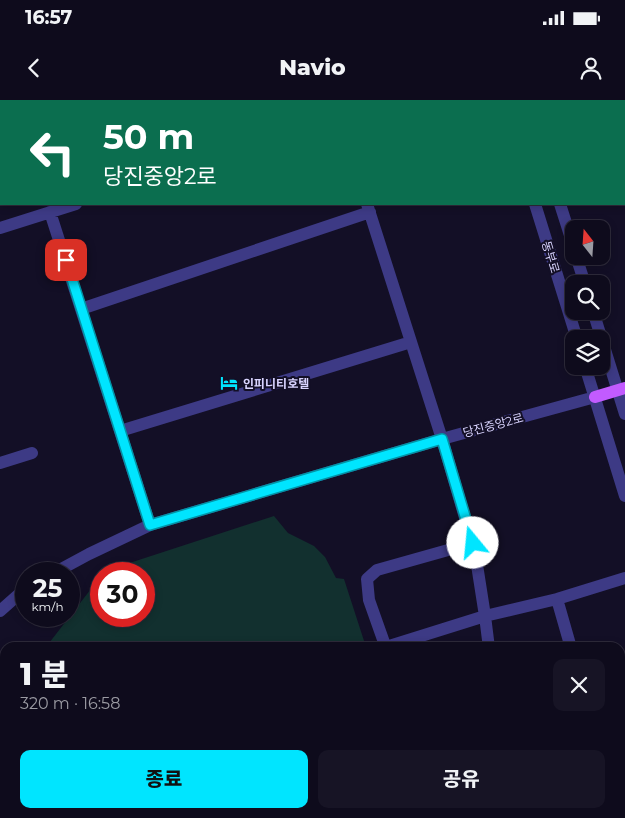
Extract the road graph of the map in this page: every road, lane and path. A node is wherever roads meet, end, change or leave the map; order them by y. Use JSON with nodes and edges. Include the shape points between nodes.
{"nodes":[{"id":1,"x":73,"y":205,"type":"edge"},
{"id":2,"x":534,"y":205,"type":"edge"},
{"id":3,"x":560,"y":205,"type":"edge"},
{"id":4,"x":369,"y":208,"type":"edge"},
{"id":5,"x":50,"y":212,"type":"junction"},
{"id":6,"x":565,"y":220,"type":"edge"},
{"id":7,"x":0,"y":228,"type":"edge"},
{"id":8,"x":81,"y":309,"type":"junction"},
{"id":9,"x":596,"y":320,"type":"edge"},
{"id":10,"x":574,"y":330,"type":"edge"},
{"id":11,"x":411,"y":342,"type":"junction"},
{"id":12,"x":588,"y":375,"type":"edge"},
{"id":13,"x":621,"y":389,"type":"edge"},
{"id":14,"x":595,"y":397,"type":"junction"},
{"id":15,"x":625,"y":414,"type":"edge"},
{"id":16,"x":120,"y":431,"type":"junction"},
{"id":17,"x":442,"y":439,"type":"junction"},
{"id":18,"x":32,"y":453,"type":"dead end"},
{"id":19,"x":0,"y":463,"type":"edge"},
{"id":20,"x":625,"y":496,"type":"edge"},
{"id":21,"x":150,"y":525,"type":"junction"},
{"id":22,"x":473,"y":543,"type":"junction"},
{"id":23,"x":75,"y":562,"type":"edge"},
{"id":24,"x":625,"y":578,"type":"edge"},
{"id":25,"x":15,"y":598,"type":"edge"},
{"id":26,"x":557,"y":598,"type":"junction"},
{"id":27,"x":0,"y":611,"type":"edge"},
{"id":28,"x":485,"y":616,"type":"junction"},
{"id":29,"x":384,"y":642,"type":"edge"},
{"id":30,"x":402,"y":642,"type":"edge"},
{"id":31,"x":488,"y":642,"type":"edge"},
{"id":32,"x":569,"y":642,"type":"edge"}],
"edges":[{"from":1,"to":5,"type":"street"},
{"from":2,"to":10,"type":"street","name":"동부로"},
{"from":3,"to":6,"type":"street","name":"동부로"},
{"from":4,"to":8,"type":"street"},
{"from":4,"to":11,"type":"street"},
{"from":5,"to":7,"type":"street"},
{"from":5,"to":8,"type":"street"},
{"from":8,"to":16,"type":"street"},
{"from":9,"to":13,"type":"street"},
{"from":11,"to":16,"type":"street"},
{"from":11,"to":17,"type":"street"},
{"from":12,"to":14,"type":"street"},
{"from":13,"to":14,"type":"main road"},
{"from":13,"to":15,"type":"street"},
{"from":14,"to":17,"type":"street","name":"당진중앙2로"},
{"from":14,"to":20,"type":"street"},
{"from":16,"to":21,"type":"street"},
{"from":17,"to":21,"type":"street","name":"당진중앙2로"},
{"from":17,"to":22,"type":"street"},
{"from":18,"to":19,"type":"street"},
{"from":21,"to":23,"type":"street","name":"당진중앙2로"},
{"from":22,"to":28,"type":"street"},
{"from":22,"to":29,"type":"street","via":[[377,570],[366,579],[369,600]]},
{"from":24,"to":26,"type":"street"},
{"from":25,"to":27,"type":"street"},
{"from":26,"to":28,"type":"street"},
{"from":26,"to":32,"type":"street"},
{"from":28,"to":30,"type":"street"},
{"from":28,"to":31,"type":"street"}]}
